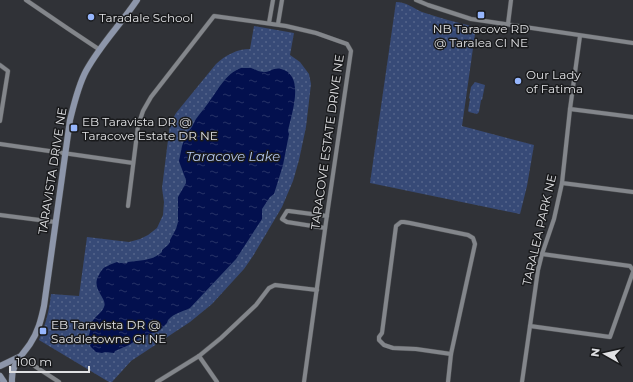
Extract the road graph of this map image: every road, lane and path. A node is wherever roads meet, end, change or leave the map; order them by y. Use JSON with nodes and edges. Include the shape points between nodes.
{"nodes":[{"id":1,"x":26,"y":0,"type":"edge"},
{"id":2,"x":136,"y":0,"type":"edge"},
{"id":3,"x":273,"y":0,"type":"edge"},
{"id":4,"x":282,"y":0,"type":"edge"},
{"id":5,"x":416,"y":0,"type":"edge"},
{"id":6,"x":429,"y":0,"type":"edge"},
{"id":7,"x":511,"y":0,"type":"edge"},
{"id":8,"x":428,"y":5,"type":"junction"},
{"id":9,"x":269,"y":23,"type":"junction"},
{"id":10,"x":278,"y":24,"type":"junction"},
{"id":11,"x":508,"y":24,"type":"junction"},
{"id":12,"x":580,"y":36,"type":"junction"},
{"id":13,"x":633,"y":43,"type":"edge"},
{"id":14,"x":100,"y":50,"type":"junction"},
{"id":15,"x":0,"y":65,"type":"edge"},
{"id":16,"x":570,"y":109,"type":"junction"},
{"id":17,"x":633,"y":117,"type":"edge"},
{"id":18,"x":0,"y":121,"type":"edge"},
{"id":19,"x":0,"y":144,"type":"edge"},
{"id":20,"x":65,"y":154,"type":"junction"},
{"id":21,"x":133,"y":163,"type":"junction"},
{"id":22,"x":562,"y":183,"type":"junction"},
{"id":23,"x":633,"y":192,"type":"edge"},
{"id":24,"x":128,"y":206,"type":"dead end"},
{"id":25,"x":0,"y":215,"type":"edge"},
{"id":26,"x":327,"y":216,"type":"junction"},
{"id":27,"x":56,"y":222,"type":"junction"},
{"id":28,"x":325,"y":228,"type":"junction"},
{"id":29,"x":542,"y":254,"type":"junction"},
{"id":30,"x":633,"y":271,"type":"edge"},
{"id":31,"x":317,"y":290,"type":"junction"},
{"id":32,"x":530,"y":326,"type":"junction"},
{"id":33,"x":451,"y":354,"type":"junction"},
{"id":34,"x":199,"y":356,"type":"junction"},
{"id":35,"x":20,"y":357,"type":"junction"},
{"id":36,"x":33,"y":365,"type":"dead end"},
{"id":37,"x":0,"y":366,"type":"edge"},
{"id":38,"x":0,"y":376,"type":"edge"},
{"id":39,"x":4,"y":382,"type":"edge"},
{"id":40,"x":12,"y":382,"type":"edge"},
{"id":41,"x":59,"y":382,"type":"edge"},
{"id":42,"x":157,"y":382,"type":"edge"},
{"id":43,"x":217,"y":382,"type":"edge"},
{"id":44,"x":304,"y":382,"type":"edge"},
{"id":45,"x":448,"y":382,"type":"edge"},
{"id":46,"x":522,"y":382,"type":"edge"}],
"edges":[{"from":1,"to":14,"type":"street"},
{"from":2,"to":14,"type":"street","name":"TARAVISTA DRIVE NE"},
{"from":3,"to":9,"type":"street"},
{"from":4,"to":10,"type":"street"},
{"from":5,"to":8,"type":"street"},
{"from":6,"to":8,"type":"street"},
{"from":7,"to":11,"type":"street"},
{"from":8,"to":11,"type":"street","via":[[471,19]]},
{"from":9,"to":10,"type":"street","name":"TARACOVE ESTATE DRIVE NE"},
{"from":9,"to":21,"type":"street","name":"TARACOVE ESTATE DRIVE NE","via":[[214,16],[142,111]]},
{"from":10,"to":26,"type":"street","name":"TARACOVE ESTATE DRIVE NE","via":[[339,41],[347,44],[351,51]]},
{"from":11,"to":12,"type":"street"},
{"from":12,"to":13,"type":"street"},
{"from":12,"to":16,"type":"street","name":"TARALEA PARK NE"},
{"from":14,"to":20,"type":"street","name":"TARAVISTA DRIVE NE","via":[[86,71],[76,97]]},
{"from":15,"to":18,"type":"street","via":[[8,70]]},
{"from":16,"to":17,"type":"street"},
{"from":16,"to":22,"type":"street","name":"TARALEA PARK NE"},
{"from":19,"to":20,"type":"street"},
{"from":20,"to":21,"type":"street"},
{"from":20,"to":27,"type":"street","name":"TARAVISTA DRIVE NE"},
{"from":21,"to":24,"type":"street"},
{"from":22,"to":23,"type":"street"},
{"from":22,"to":29,"type":"street","name":"TARALEA PARK NE","via":[[554,219]]},
{"from":25,"to":27,"type":"street"},
{"from":26,"to":28,"type":"street","name":"TARACOVE ESTATE DRIVE NE"},
{"from":26,"to":28,"type":"street","via":[[287,211],[282,219],[286,222]]},
{"from":27,"to":35,"type":"street","name":"TARAVISTA DRIVE NE","via":[[41,323]]},
{"from":28,"to":31,"type":"street","name":"TARACOVE ESTATE DRIVE NE"},
{"from":29,"to":30,"type":"street","via":[[630,266]]},
{"from":29,"to":32,"type":"street","name":"TARALEA PARK NE"},
{"from":30,"to":32,"type":"street","via":[[610,337]]},
{"from":31,"to":34,"type":"street","via":[[276,285],[269,288],[256,305]]},
{"from":31,"to":44,"type":"street","name":"TARACOVE ESTATE DRIVE NE"},
{"from":32,"to":46,"type":"street","name":"TARALEA PARK NE"},
{"from":33,"to":33,"type":"street","via":[[393,348],[379,340],[396,226],[401,222],[473,238],[475,244]]},
{"from":33,"to":45,"type":"street"},
{"from":34,"to":42,"type":"street"},
{"from":34,"to":43,"type":"street"},
{"from":35,"to":37,"type":"street"},
{"from":35,"to":40,"type":"street","name":"TARAVISTA DRIVE NE","via":[[14,367]]},
{"from":36,"to":41,"type":"street"},
{"from":38,"to":39,"type":"street"}]}
